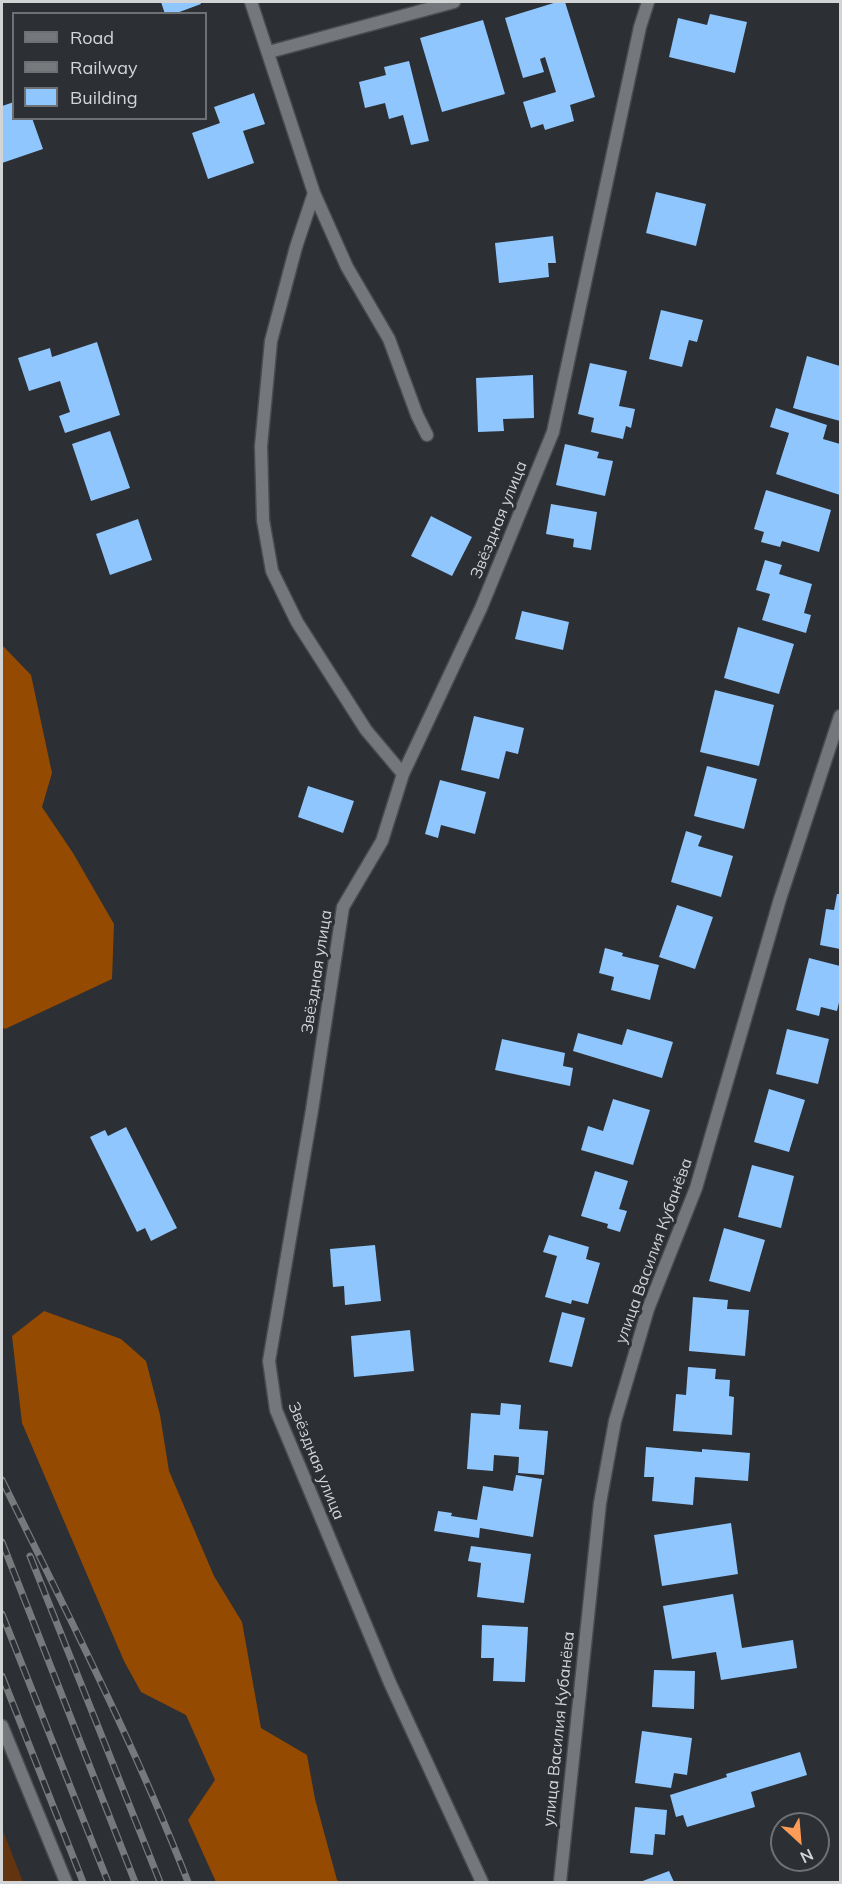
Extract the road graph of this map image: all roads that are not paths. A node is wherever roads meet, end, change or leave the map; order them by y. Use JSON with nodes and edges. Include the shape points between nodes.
{"nodes":[{"id":1,"x":251,"y":2,"type":"edge"},
{"id":2,"x":454,"y":2,"type":"edge"},
{"id":3,"x":648,"y":2,"type":"edge"},
{"id":4,"x":269,"y":52,"type":"junction"},
{"id":5,"x":315,"y":194,"type":"junction"},
{"id":6,"x":427,"y":435,"type":"dead end"},
{"id":7,"x":840,"y":716,"type":"edge"},
{"id":8,"x":403,"y":774,"type":"junction"},
{"id":9,"x":2,"y":1726,"type":"edge"},
{"id":10,"x":66,"y":1882,"type":"edge"},
{"id":11,"x":483,"y":1882,"type":"edge"},
{"id":12,"x":560,"y":1882,"type":"edge"}],
"edges":[{"from":1,"to":4,"type":"street"},
{"from":2,"to":4,"type":"street"},
{"from":3,"to":8,"type":"street","name":"Звёздная улица","via":[[553,432],[481,608]]},
{"from":4,"to":5,"type":"street"},
{"from":5,"to":6,"type":"street","via":[[347,267],[389,339]]},
{"from":5,"to":8,"type":"street","via":[[271,340],[261,446],[263,520],[272,571],[297,622],[366,730]]},
{"from":7,"to":12,"type":"street","name":"улица Василия Кубанёва","via":[[780,899],[696,1188],[648,1309],[615,1420],[600,1503]]},
{"from":8,"to":11,"type":"street","name":"Звёздная улица","via":[[382,841],[343,907],[269,1361],[276,1410],[390,1683]]},
{"from":9,"to":10,"type":"street"}]}
